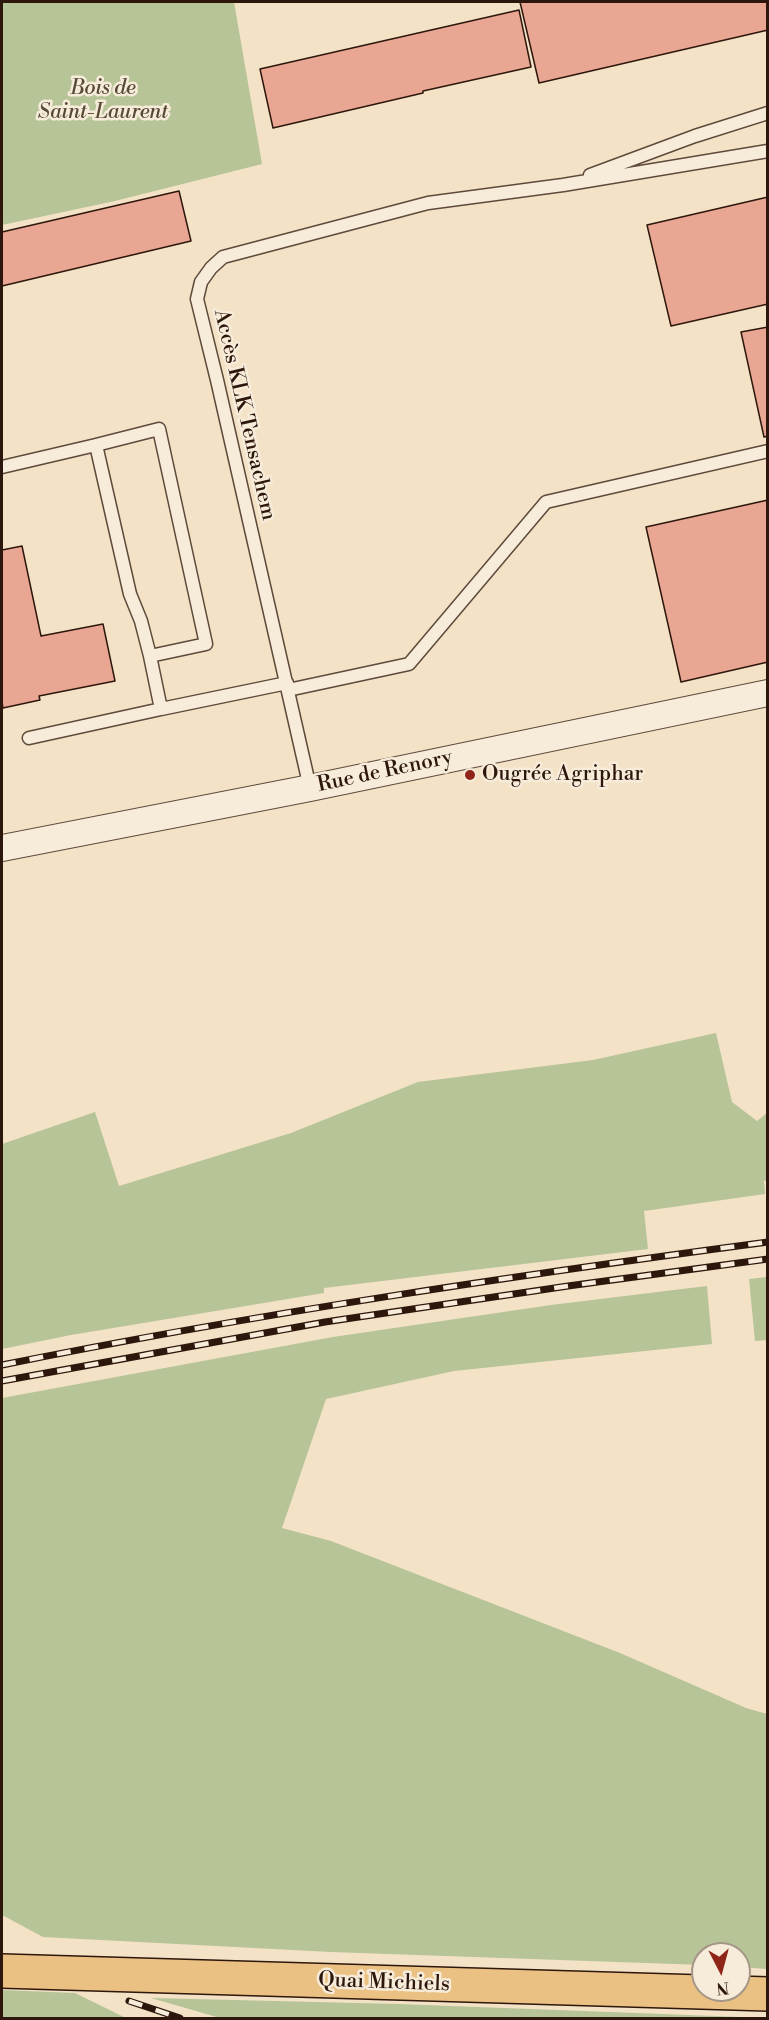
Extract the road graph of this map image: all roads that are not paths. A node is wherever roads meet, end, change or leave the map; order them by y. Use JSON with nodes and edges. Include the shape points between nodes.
{"nodes":[{"id":1,"x":768,"y":113,"type":"edge"},
{"id":2,"x":768,"y":151,"type":"edge"},
{"id":3,"x":563,"y":185,"type":"junction"},
{"id":4,"x":96,"y":445,"type":"junction"},
{"id":5,"x":768,"y":451,"type":"edge"},
{"id":6,"x":2,"y":467,"type":"edge"},
{"id":7,"x":150,"y":656,"type":"junction"},
{"id":8,"x":288,"y":687,"type":"junction"},
{"id":9,"x":768,"y":693,"type":"edge"},
{"id":10,"x":161,"y":709,"type":"junction"},
{"id":11,"x":29,"y":738,"type":"dead end"},
{"id":12,"x":310,"y":788,"type":"junction"},
{"id":13,"x":2,"y":848,"type":"edge"},
{"id":14,"x":2,"y":1971,"type":"edge"},
{"id":15,"x":768,"y":1994,"type":"edge"}],
"edges":[{"from":1,"to":3,"type":"lane","name":"Accès KLK Tensachem"},
{"from":2,"to":3,"type":"lane","name":"Accès KLK Tensachem"},
{"from":3,"to":8,"type":"lane","name":"Accès KLK Tensachem","via":[[428,203],[223,257],[201,282],[197,299]]},
{"from":4,"to":6,"type":"lane"},
{"from":4,"to":7,"type":"lane","via":[[130,594]]},
{"from":4,"to":7,"type":"lane","via":[[159,429],[206,644]]},
{"from":5,"to":8,"type":"lane","via":[[546,502],[409,664]]},
{"from":7,"to":10,"type":"lane"},
{"from":8,"to":10,"type":"lane"},
{"from":8,"to":12,"type":"lane","name":"Accès KLK Tensachem"},
{"from":9,"to":12,"type":"street","name":"Rue de Renory"},
{"from":10,"to":11,"type":"lane"},
{"from":12,"to":13,"type":"street","name":"Rue de Renory"},
{"from":14,"to":15,"type":"main road","name":"Quai Michiels"}]}
